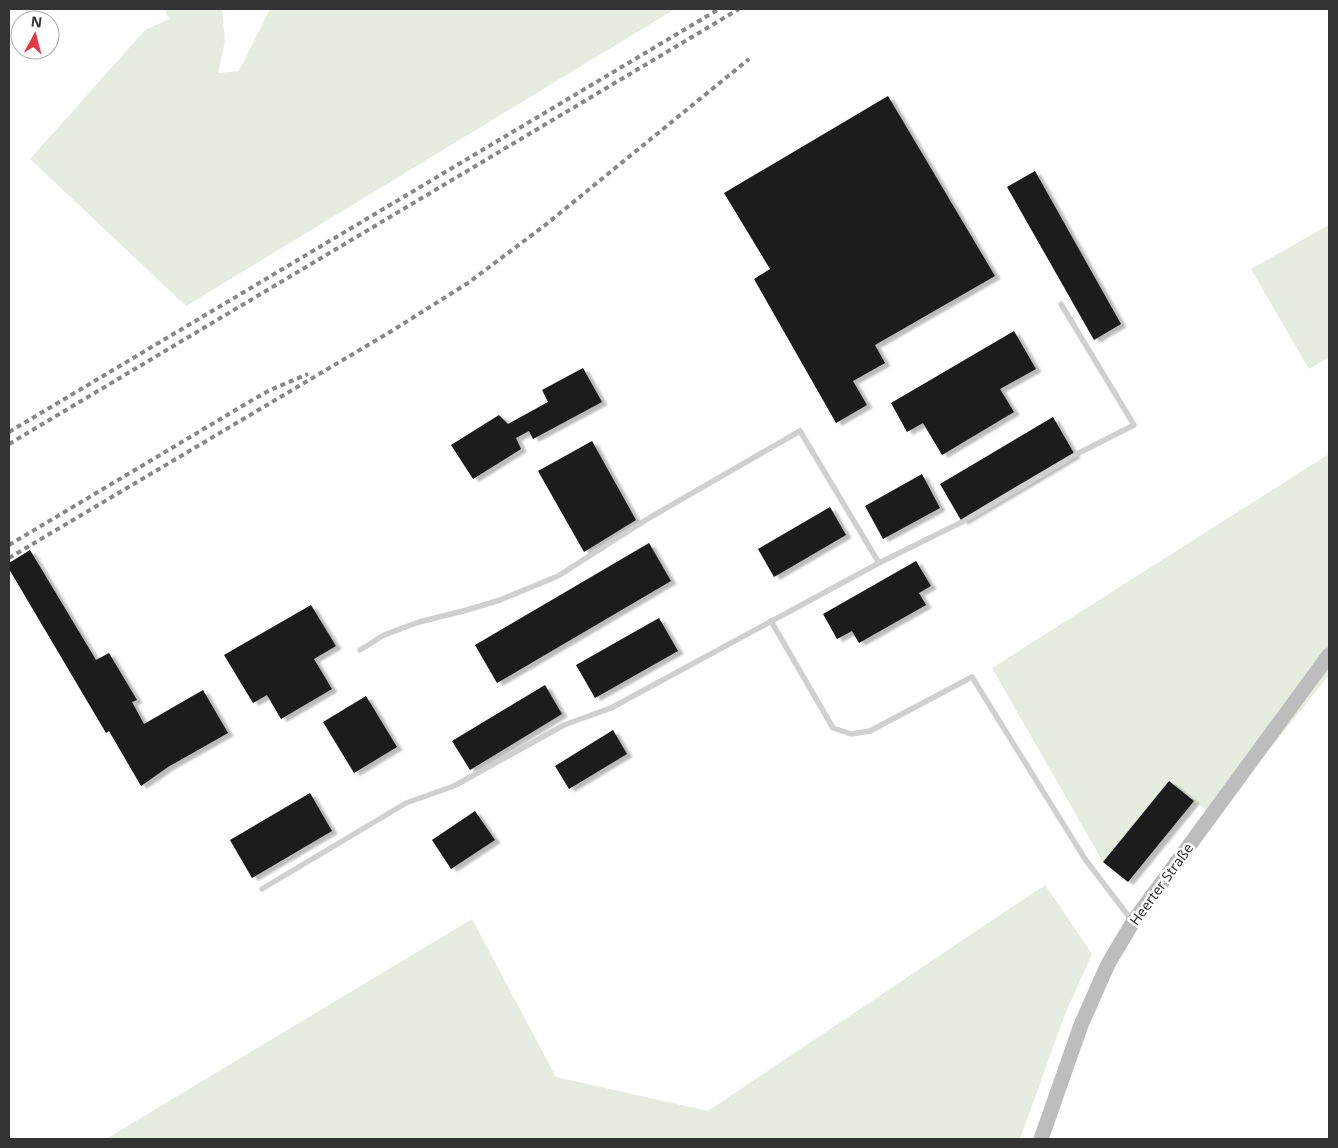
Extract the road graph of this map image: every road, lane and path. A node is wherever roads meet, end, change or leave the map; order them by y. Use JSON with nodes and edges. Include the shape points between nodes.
{"nodes":[{"id":1,"x":1061,"y":304,"type":"dead end"},
{"id":2,"x":880,"y":563,"type":"junction"},
{"id":3,"x":771,"y":621,"type":"junction"},
{"id":4,"x":360,"y":650,"type":"dead end"},
{"id":5,"x":1329,"y":655,"type":"edge"},
{"id":6,"x":262,"y":890,"type":"dead end"},
{"id":7,"x":1132,"y":922,"type":"junction"},
{"id":8,"x":1041,"y":1139,"type":"edge"}],
"edges":[{"from":1,"to":2,"type":"lane","via":[[1134,425],[1075,455],[962,522]]},
{"from":2,"to":3,"type":"lane"},
{"from":2,"to":4,"type":"lane","via":[[800,431],[648,518],[558,576],[500,600],[384,635]]},
{"from":3,"to":6,"type":"lane","via":[[611,708],[564,725],[454,786],[406,803]]},
{"from":3,"to":7,"type":"lane","via":[[833,728],[851,734],[870,731],[972,677],[1085,859]]},
{"from":5,"to":7,"type":"main road","name":"Heerter Straße"},
{"from":7,"to":8,"type":"main road","name":"Heerter Straße","via":[[1108,964],[1081,1025]]}]}
